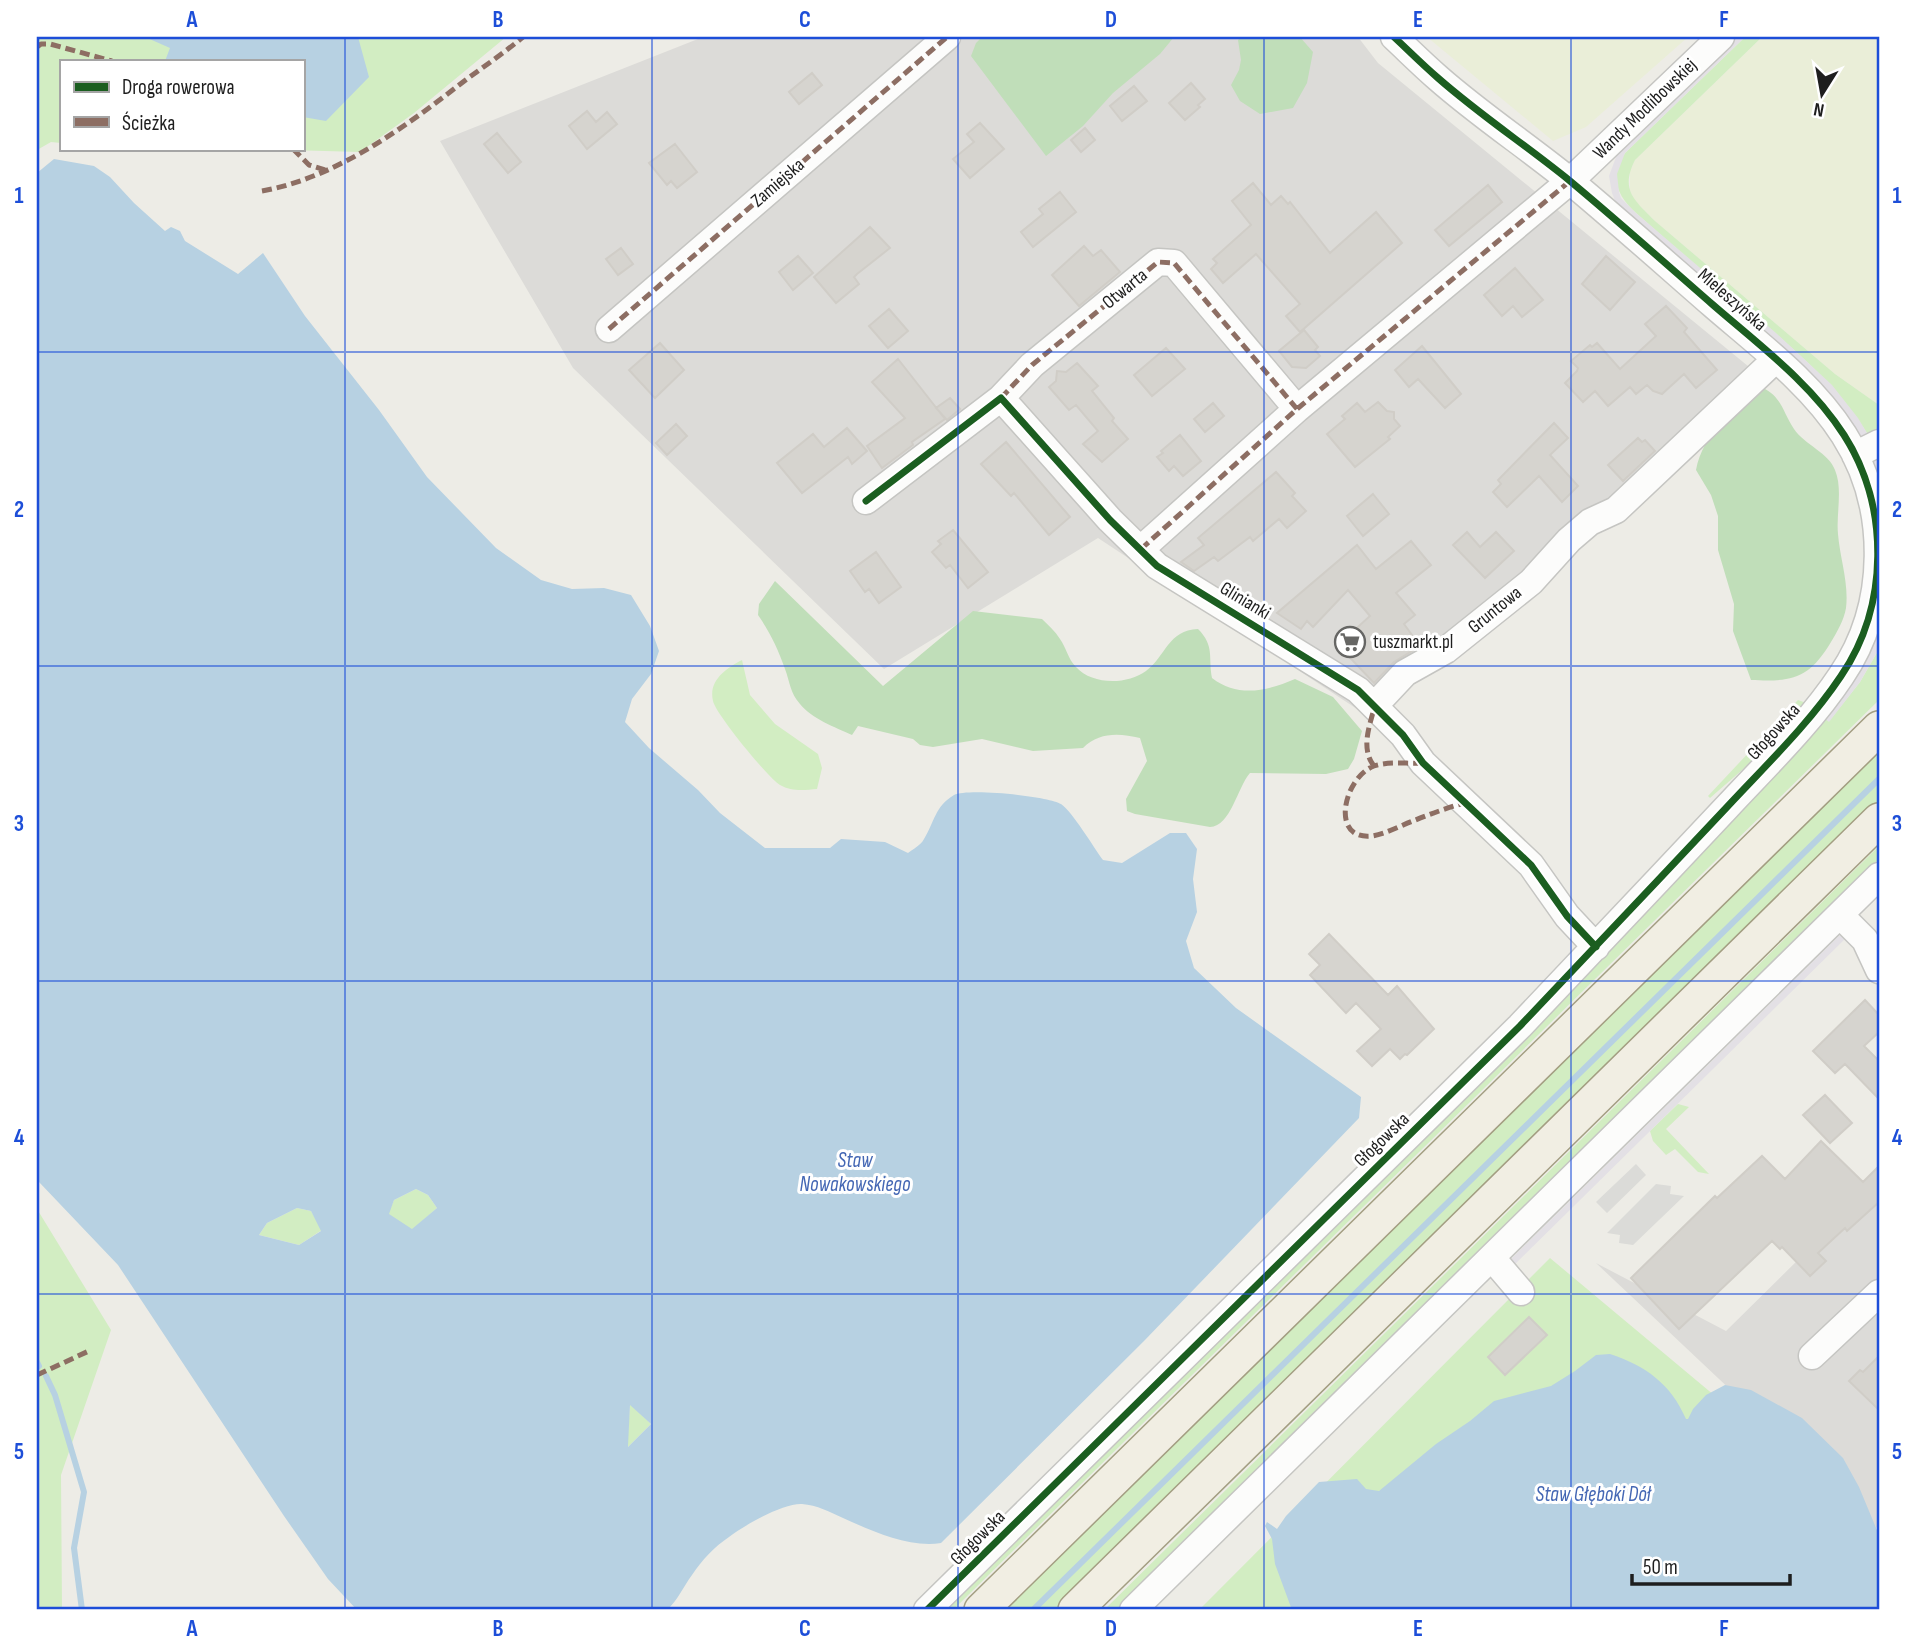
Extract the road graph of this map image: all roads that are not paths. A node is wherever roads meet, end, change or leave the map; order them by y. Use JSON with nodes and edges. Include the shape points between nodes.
{"nodes":[{"id":1,"x":947,"y":37,"type":"edge"},
{"id":2,"x":1394,"y":37,"type":"edge"},
{"id":3,"x":1721,"y":37,"type":"edge"},
{"id":4,"x":1570,"y":181,"type":"junction"},
{"id":5,"x":609,"y":329,"type":"dead end"},
{"id":6,"x":1776,"y":359,"type":"junction"},
{"id":7,"x":1001,"y":398,"type":"junction"},
{"id":8,"x":1297,"y":409,"type":"junction"},
{"id":9,"x":1879,"y":443,"type":"edge"},
{"id":10,"x":1855,"y":454,"type":"junction"},
{"id":11,"x":866,"y":501,"type":"dead end"},
{"id":12,"x":1141,"y":549,"type":"junction"},
{"id":13,"x":1842,"y":676,"type":"joint"},
{"id":14,"x":1375,"y":705,"type":"junction"},
{"id":15,"x":1879,"y":729,"type":"edge"},
{"id":16,"x":1879,"y":820,"type":"edge"},
{"id":17,"x":1879,"y":876,"type":"edge"},
{"id":18,"x":1840,"y":915,"type":"junction"},
{"id":19,"x":1596,"y":947,"type":"junction"},
{"id":20,"x":1879,"y":970,"type":"edge"},
{"id":21,"x":1492,"y":1258,"type":"junction"},
{"id":22,"x":1521,"y":1292,"type":"dead end"},
{"id":23,"x":1879,"y":1293,"type":"edge"},
{"id":24,"x":1812,"y":1356,"type":"dead end"},
{"id":25,"x":927,"y":1610,"type":"edge"},
{"id":26,"x":981,"y":1610,"type":"edge"},
{"id":27,"x":1075,"y":1610,"type":"edge"},
{"id":28,"x":1133,"y":1610,"type":"edge"}],
"edges":[{"from":1,"to":5,"type":"street","name":"Zamiejska"},
{"from":2,"to":4,"type":"street","name":"Mieleszyńska","via":[[1438,79]]},
{"from":3,"to":4,"type":"street","name":"Wandy Modlibowskiej"},
{"from":4,"to":6,"type":"street","name":"Mieleszyńska"},
{"from":4,"to":8,"type":"street"},
{"from":6,"to":10,"type":"street","name":"Mieleszyńska","via":[[1829,413]]},
{"from":6,"to":14,"type":"street","name":"Gruntowa","via":[[1616,510],[1590,522],[1549,564],[1446,650],[1405,673]]},
{"from":7,"to":8,"type":"street","name":"Otwarta","via":[[1032,365],[1158,262],[1174,263]]},
{"from":7,"to":11,"type":"street"},
{"from":7,"to":12,"type":"street","name":"Glinianki"},
{"from":8,"to":12,"type":"street"},
{"from":9,"to":10,"type":"street"},
{"from":10,"to":13,"type":"street","name":"Mieleszyńska","via":[[1868,485],[1878,558],[1872,608]]},
{"from":12,"to":14,"type":"street","name":"Glinianki","via":[[1157,566],[1358,690]]},
{"from":13,"to":19,"type":"street","name":"Głogowska","via":[[1809,718]]},
{"from":14,"to":19,"type":"street","name":"Glinianki","via":[[1423,764],[1531,865]]},
{"from":15,"to":26,"type":"main road"},
{"from":16,"to":27,"type":"main road"},
{"from":17,"to":18,"type":"street"},
{"from":18,"to":20,"type":"street","via":[[1865,940]]},
{"from":18,"to":21,"type":"street"},
{"from":19,"to":25,"type":"street","name":"Głogowska"},
{"from":21,"to":22,"type":"street"},
{"from":21,"to":28,"type":"street"},
{"from":23,"to":24,"type":"street"}]}
